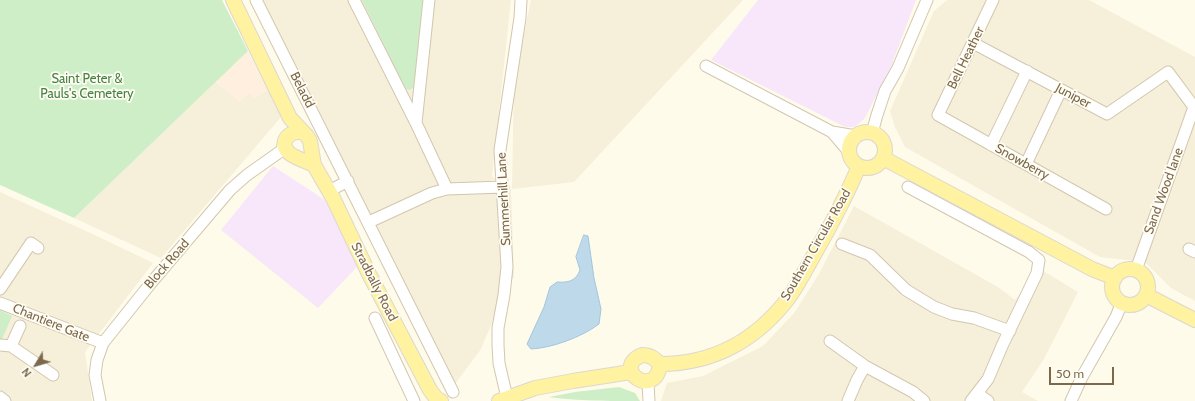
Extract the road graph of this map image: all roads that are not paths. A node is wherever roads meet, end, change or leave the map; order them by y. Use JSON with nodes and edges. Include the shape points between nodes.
{"nodes":[{"id":1,"x":233,"y":0,"type":"edge"},
{"id":2,"x":256,"y":0,"type":"edge"},
{"id":3,"x":354,"y":0,"type":"edge"},
{"id":4,"x":429,"y":0,"type":"edge"},
{"id":5,"x":521,"y":0,"type":"edge"},
{"id":6,"x":927,"y":0,"type":"edge"},
{"id":7,"x":938,"y":0,"type":"edge"},
{"id":8,"x":994,"y":0,"type":"edge"},
{"id":9,"x":972,"y":43,"type":"junction"},
{"id":10,"x":706,"y":66,"type":"dead end"},
{"id":11,"x":1027,"y":71,"type":"junction"},
{"id":12,"x":1168,"y":72,"type":"joint"},
{"id":13,"x":1061,"y":90,"type":"junction"},
{"id":14,"x":1194,"y":107,"type":"edge"},
{"id":15,"x":938,"y":115,"type":"joint"},
{"id":16,"x":290,"y":118,"type":"junction"},
{"id":17,"x":416,"y":123,"type":"junction"},
{"id":18,"x":832,"y":132,"type":"junction"},
{"id":19,"x":872,"y":133,"type":"junction"},
{"id":20,"x":856,"y":136,"type":"junction"},
{"id":21,"x":307,"y":139,"type":"junction"},
{"id":22,"x":991,"y":145,"type":"junction"},
{"id":23,"x":288,"y":147,"type":"junction"},
{"id":24,"x":849,"y":152,"type":"junction"},
{"id":25,"x":883,"y":158,"type":"junction"},
{"id":26,"x":1026,"y":164,"type":"junction"},
{"id":27,"x":314,"y":165,"type":"junction"},
{"id":28,"x":859,"y":166,"type":"junction"},
{"id":29,"x":348,"y":181,"type":"junction"},
{"id":30,"x":503,"y":187,"type":"junction"},
{"id":31,"x":908,"y":187,"type":"dead end"},
{"id":32,"x":447,"y":189,"type":"junction"},
{"id":33,"x":329,"y":191,"type":"junction"},
{"id":34,"x":1106,"y":209,"type":"dead end"},
{"id":35,"x":369,"y":222,"type":"junction"},
{"id":36,"x":842,"y":244,"type":"dead end"},
{"id":37,"x":38,"y":248,"type":"dead end"},
{"id":38,"x":1136,"y":270,"type":"junction"},
{"id":39,"x":1115,"y":278,"type":"junction"},
{"id":40,"x":0,"y":289,"type":"edge"},
{"id":41,"x":1146,"y":295,"type":"junction"},
{"id":42,"x":1122,"y":302,"type":"junction"},
{"id":43,"x":0,"y":303,"type":"edge"},
{"id":44,"x":375,"y":318,"type":"dead end"},
{"id":45,"x":1195,"y":320,"type":"edge"},
{"id":46,"x":20,"y":326,"type":"dead end"},
{"id":47,"x":1010,"y":331,"type":"junction"},
{"id":48,"x":830,"y":341,"type":"dead end"},
{"id":49,"x":103,"y":343,"type":"junction"},
{"id":50,"x":6,"y":346,"type":"edge"},
{"id":51,"x":660,"y":364,"type":"junction"},
{"id":52,"x":865,"y":366,"type":"junction"},
{"id":53,"x":631,"y":372,"type":"junction"},
{"id":54,"x":53,"y":375,"type":"dead end"},
{"id":55,"x":648,"y":384,"type":"junction"},
{"id":56,"x":453,"y":392,"type":"dead end"},
{"id":57,"x":0,"y":397,"type":"edge"},
{"id":58,"x":975,"y":397,"type":"edge"},
{"id":59,"x":503,"y":399,"type":"edge"},
{"id":60,"x":438,"y":400,"type":"edge"},
{"id":61,"x":6,"y":401,"type":"edge"},
{"id":62,"x":100,"y":401,"type":"edge"},
{"id":63,"x":414,"y":401,"type":"edge"},
{"id":64,"x":650,"y":401,"type":"edge"},
{"id":65,"x":848,"y":401,"type":"edge"},
{"id":66,"x":924,"y":401,"type":"edge"},
{"id":67,"x":988,"y":401,"type":"edge"},
{"id":68,"x":1071,"y":401,"type":"edge"}],
"edges":[{"from":1,"to":16,"type":"main road"},
{"from":2,"to":29,"type":"street","name":"Beladd"},
{"from":3,"to":17,"type":"street"},
{"from":4,"to":17,"type":"street"},
{"from":5,"to":30,"type":"street","name":"Summerhill Lane","via":[[500,150]]},
{"from":6,"to":7,"type":"street"},
{"from":6,"to":19,"type":"street","via":[[898,68],[885,91]]},
{"from":8,"to":9,"type":"street","name":"Bell Heather"},
{"from":9,"to":11,"type":"street","name":"Juniper"},
{"from":9,"to":15,"type":"street","name":"Bell Heather"},
{"from":10,"to":18,"type":"street"},
{"from":11,"to":13,"type":"street","name":"Juniper"},
{"from":11,"to":22,"type":"street"},
{"from":12,"to":13,"type":"street","name":"Juniper","via":[[1107,114]]},
{"from":12,"to":14,"type":"street","name":"Sand Wood lane"},
{"from":13,"to":26,"type":"street"},
{"from":14,"to":38,"type":"street","name":"Sand Wood lane"},
{"from":15,"to":22,"type":"street","name":"Snowberry"},
{"from":16,"to":21,"type":"main road"},
{"from":16,"to":23,"type":"main road"},
{"from":17,"to":32,"type":"street"},
{"from":18,"to":20,"type":"street"},
{"from":18,"to":24,"type":"street"},
{"from":19,"to":20,"type":"main road","via":[[861,133]]},
{"from":19,"to":25,"type":"main road","via":[[882,140],[885,152]]},
{"from":20,"to":24,"type":"main road"},
{"from":21,"to":23,"type":"main road","via":[[294,132]]},
{"from":21,"to":23,"type":"main road","via":[[309,150],[305,154]]},
{"from":21,"to":27,"type":"main road","name":"Stradbally Road"},
{"from":22,"to":26,"type":"street","name":"Snowberry"},
{"from":23,"to":27,"type":"main road"},
{"from":23,"to":49,"type":"street","name":"Block Road","via":[[230,190]]},
{"from":24,"to":28,"type":"main road"},
{"from":25,"to":28,"type":"main road","via":[[876,166]]},
{"from":25,"to":39,"type":"main road"},
{"from":26,"to":34,"type":"street","name":"Snowberry"},
{"from":27,"to":33,"type":"main road","name":"Stradbally Road"},
{"from":28,"to":51,"type":"main road","name":"Southern Circular Road","via":[[844,200],[791,295],[765,324],[730,349],[697,360]]},
{"from":29,"to":33,"type":"street"},
{"from":29,"to":35,"type":"street","name":"Beladd"},
{"from":30,"to":32,"type":"street"},
{"from":30,"to":59,"type":"street","name":"Summerhill Lane","via":[[507,267],[498,345]]},
{"from":31,"to":47,"type":"street","via":[[1039,260],[1037,273]]},
{"from":32,"to":35,"type":"street","via":[[432,193]]},
{"from":33,"to":60,"type":"main road","name":"Stradbally Road","via":[[373,281],[430,390]]},
{"from":35,"to":56,"type":"street","name":"Beladd"},
{"from":36,"to":47,"type":"street","via":[[870,255],[906,290],[934,308],[974,318]]},
{"from":37,"to":40,"type":"street","via":[[31,243]]},
{"from":38,"to":39,"type":"main road","via":[[1124,270]]},
{"from":38,"to":41,"type":"main road","via":[[1146,277]]},
{"from":39,"to":42,"type":"main road","via":[[1114,294]]},
{"from":41,"to":42,"type":"main road","via":[[1136,304]]},
{"from":41,"to":45,"type":"main road"},
{"from":42,"to":68,"type":"street"},
{"from":43,"to":49,"type":"street","name":"Chantiere Gate"},
{"from":44,"to":63,"type":"street"},
{"from":46,"to":50,"type":"street","name":"Chantiere Gate"},
{"from":47,"to":58,"type":"street","via":[[988,379]]},
{"from":48,"to":52,"type":"street"},
{"from":49,"to":62,"type":"street","name":"Block Road","via":[[95,376]]},
{"from":50,"to":54,"type":"street","name":"Chantiere Gate"},
{"from":51,"to":53,"type":"main road","via":[[653,357],[642,355],[633,361]]},
{"from":51,"to":55,"type":"main road","via":[[657,377]]},
{"from":52,"to":65,"type":"street"},
{"from":52,"to":66,"type":"street","via":[[913,392]]},
{"from":53,"to":55,"type":"main road","via":[[637,382]]},
{"from":53,"to":59,"type":"main road","via":[[535,388]]},
{"from":55,"to":64,"type":"street"},
{"from":57,"to":61,"type":"street"},
{"from":58,"to":67,"type":"street"}]}
